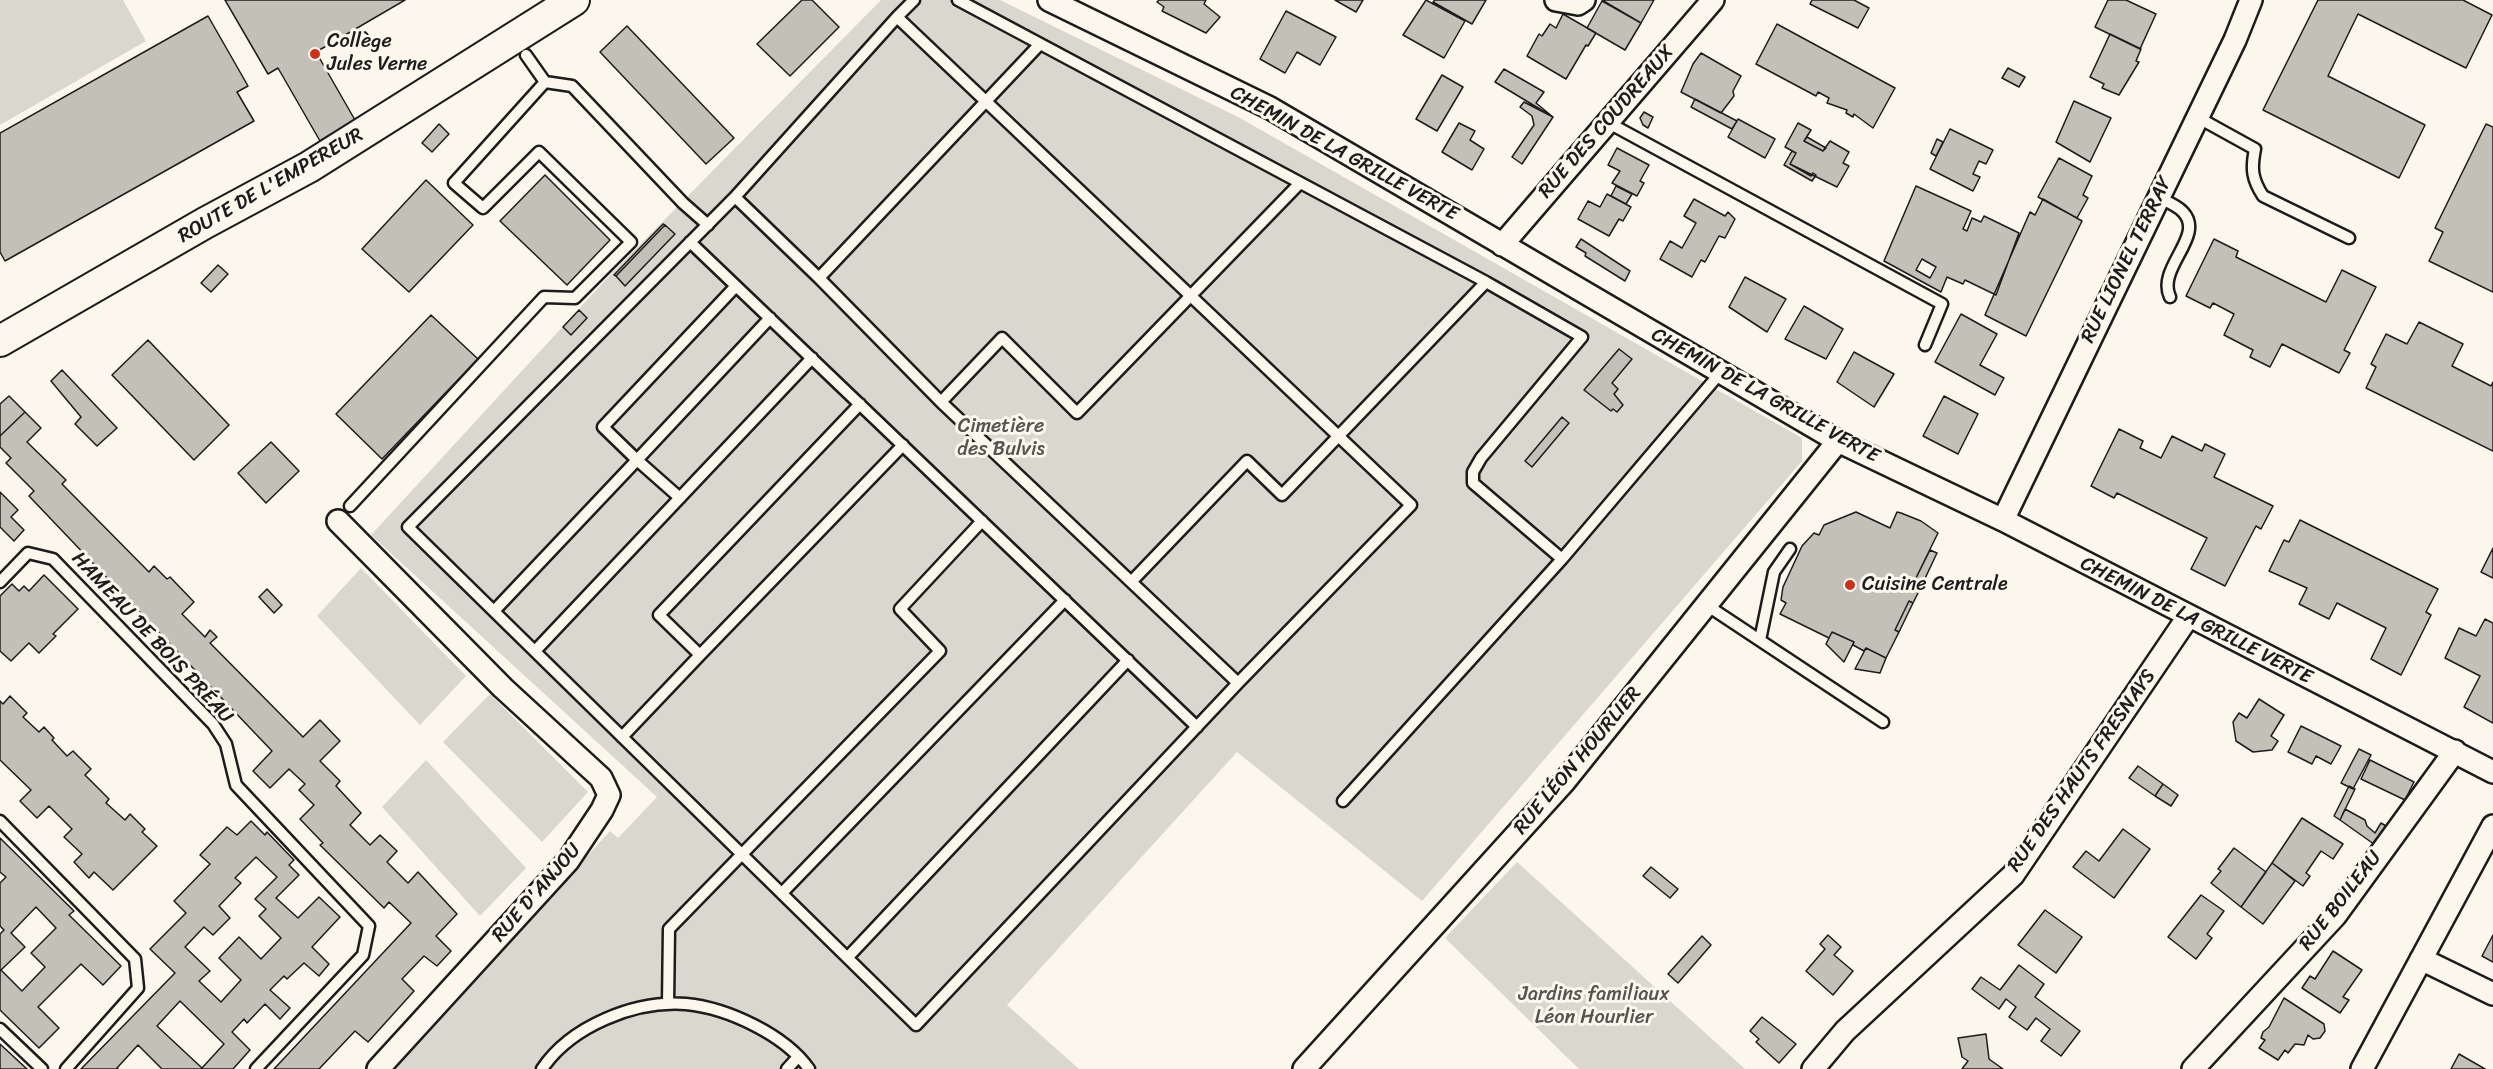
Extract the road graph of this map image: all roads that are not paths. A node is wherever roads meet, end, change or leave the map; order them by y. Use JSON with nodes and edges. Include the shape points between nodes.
{"nodes":[{"id":1,"x":574,"y":0,"type":"edge"},
{"id":2,"x":588,"y":0,"type":"edge"},
{"id":3,"x":914,"y":0,"type":"edge"},
{"id":4,"x":958,"y":0,"type":"edge"},
{"id":5,"x":1049,"y":0,"type":"edge"},
{"id":6,"x":1556,"y":0,"type":"edge"},
{"id":7,"x":1584,"y":0,"type":"edge"},
{"id":8,"x":1713,"y":0,"type":"edge"},
{"id":9,"x":2251,"y":0,"type":"edge"},
{"id":10,"x":897,"y":17,"type":"junction"},
{"id":11,"x":537,"y":24,"type":"junction"},
{"id":12,"x":1040,"y":44,"type":"junction"},
{"id":13,"x":526,"y":55,"type":"dead end"},
{"id":14,"x":545,"y":82,"type":"junction"},
{"id":15,"x":986,"y":102,"type":"junction"},
{"id":16,"x":2197,"y":117,"type":"junction"},
{"id":17,"x":1607,"y":122,"type":"junction"},
{"id":18,"x":1300,"y":183,"type":"junction"},
{"id":19,"x":735,"y":197,"type":"junction"},
{"id":20,"x":2157,"y":197,"type":"junction"},
{"id":21,"x":708,"y":225,"type":"junction"},
{"id":22,"x":2349,"y":238,"type":"dead end"},
{"id":23,"x":690,"y":242,"type":"junction"},
{"id":24,"x":1502,"y":245,"type":"junction"},
{"id":25,"x":819,"y":278,"type":"junction"},
{"id":26,"x":1486,"y":282,"type":"junction"},
{"id":27,"x":736,"y":286,"type":"junction"},
{"id":28,"x":1191,"y":296,"type":"junction"},
{"id":29,"x":2170,"y":297,"type":"dead end"},
{"id":30,"x":770,"y":318,"type":"junction"},
{"id":31,"x":0,"y":341,"type":"edge"},
{"id":32,"x":1924,"y":345,"type":"dead end"},
{"id":33,"x":812,"y":358,"type":"junction"},
{"id":34,"x":1721,"y":372,"type":"junction"},
{"id":35,"x":941,"y":402,"type":"junction"},
{"id":36,"x":860,"y":404,"type":"junction"},
{"id":37,"x":1339,"y":436,"type":"junction"},
{"id":38,"x":1838,"y":441,"type":"junction"},
{"id":39,"x":903,"y":445,"type":"junction"},
{"id":40,"x":637,"y":460,"type":"junction"},
{"id":41,"x":680,"y":498,"type":"junction"},
{"id":42,"x":344,"y":514,"type":"joint"},
{"id":43,"x":2003,"y":520,"type":"junction"},
{"id":44,"x":982,"y":521,"type":"junction"},
{"id":45,"x":1790,"y":549,"type":"dead end"},
{"id":46,"x":1562,"y":559,"type":"junction"},
{"id":47,"x":1132,"y":580,"type":"junction"},
{"id":48,"x":0,"y":582,"type":"edge"},
{"id":49,"x":1065,"y":600,"type":"junction"},
{"id":50,"x":1708,"y":606,"type":"junction"},
{"id":51,"x":494,"y":611,"type":"junction"},
{"id":52,"x":2188,"y":616,"type":"junction"},
{"id":53,"x":1760,"y":640,"type":"junction"},
{"id":54,"x":535,"y":651,"type":"junction"},
{"id":55,"x":700,"y":655,"type":"junction"},
{"id":56,"x":1128,"y":660,"type":"junction"},
{"id":57,"x":1238,"y":683,"type":"junction"},
{"id":58,"x":1883,"y":722,"type":"dead end"},
{"id":59,"x":1197,"y":727,"type":"junction"},
{"id":60,"x":622,"y":737,"type":"junction"},
{"id":61,"x":2455,"y":751,"type":"junction"},
{"id":62,"x":2493,"y":772,"type":"edge"},
{"id":63,"x":1343,"y":801,"type":"dead end"},
{"id":64,"x":0,"y":821,"type":"edge"},
{"id":65,"x":2493,"y":826,"type":"edge"},
{"id":66,"x":742,"y":854,"type":"junction"},
{"id":67,"x":782,"y":893,"type":"junction"},
{"id":68,"x":848,"y":957,"type":"junction"},
{"id":69,"x":2421,"y":959,"type":"junction"},
{"id":70,"x":2493,"y":994,"type":"edge"},
{"id":71,"x":668,"y":1004,"type":"junction"},
{"id":72,"x":0,"y":1029,"type":"edge"},
{"id":73,"x":798,"y":1057,"type":"junction"},
{"id":74,"x":42,"y":1069,"type":"edge"},
{"id":75,"x":66,"y":1069,"type":"edge"},
{"id":76,"x":256,"y":1069,"type":"edge"},
{"id":77,"x":378,"y":1069,"type":"edge"},
{"id":78,"x":542,"y":1069,"type":"edge"},
{"id":79,"x":787,"y":1069,"type":"edge"},
{"id":80,"x":809,"y":1069,"type":"edge"},
{"id":81,"x":1304,"y":1069,"type":"edge"},
{"id":82,"x":1813,"y":1069,"type":"edge"},
{"id":83,"x":2193,"y":1069,"type":"edge"},
{"id":84,"x":2362,"y":1069,"type":"edge"}],
"edges":[{"from":1,"to":11,"type":"main road","name":"ROUTE DE L'EMPEREUR"},
{"from":2,"to":11,"type":"main road","name":"ROUTE DE L'EMPEREUR"},
{"from":3,"to":10,"type":"lane"},
{"from":4,"to":12,"type":"lane"},
{"from":5,"to":24,"type":"street","name":"CHEMIN DE LA GRILLE VERTE","via":[[1270,108]]},
{"from":6,"to":7,"type":"street","via":[[1578,4]]},
{"from":8,"to":17,"type":"street","name":"RUE DES COUDREAUX"},
{"from":9,"to":16,"type":"street","name":"RUE LIONEL TERRAY"},
{"from":10,"to":15,"type":"lane"},
{"from":10,"to":19,"type":"lane"},
{"from":11,"to":31,"type":"main road","name":"ROUTE DE L'EMPEREUR","via":[[309,167]]},
{"from":12,"to":15,"type":"lane"},
{"from":12,"to":18,"type":"lane"},
{"from":13,"to":14,"type":"lane"},
{"from":14,"to":21,"type":"lane","via":[[572,86]]},
{"from":14,"to":42,"type":"lane","via":[[454,183],[483,208],[539,152],[631,242],[575,298],[544,297]]},
{"from":15,"to":25,"type":"lane"},
{"from":15,"to":28,"type":"lane"},
{"from":16,"to":20,"type":"street","name":"RUE LIONEL TERRAY"},
{"from":16,"to":22,"type":"lane","via":[[2255,149],[2251,168],[2263,196]]},
{"from":17,"to":24,"type":"street","name":"RUE DES COUDREAUX"},
{"from":17,"to":32,"type":"lane","via":[[1942,304]]},
{"from":18,"to":26,"type":"lane"},
{"from":18,"to":28,"type":"lane"},
{"from":19,"to":21,"type":"lane"},
{"from":19,"to":25,"type":"lane"},
{"from":20,"to":29,"type":"lane","via":[[2183,212],[2189,225],[2187,240],[2167,277]]},
{"from":20,"to":43,"type":"street","name":"RUE LIONEL TERRAY"},
{"from":21,"to":23,"type":"lane"},
{"from":23,"to":27,"type":"lane"},
{"from":23,"to":51,"type":"lane","via":[[408,527]]},
{"from":24,"to":34,"type":"street","name":"CHEMIN DE LA GRILLE VERTE"},
{"from":25,"to":35,"type":"lane"},
{"from":26,"to":37,"type":"lane"},
{"from":26,"to":46,"type":"lane","via":[[1582,337],[1473,472],[1473,483]]},
{"from":27,"to":30,"type":"lane"},
{"from":27,"to":40,"type":"lane","via":[[603,427]]},
{"from":28,"to":35,"type":"lane","via":[[1077,413],[1002,338]]},
{"from":28,"to":37,"type":"lane"},
{"from":30,"to":33,"type":"lane"},
{"from":30,"to":40,"type":"lane"},
{"from":33,"to":36,"type":"lane"},
{"from":33,"to":41,"type":"lane"},
{"from":34,"to":38,"type":"street","name":"CHEMIN DE LA GRILLE VERTE"},
{"from":34,"to":46,"type":"lane"},
{"from":35,"to":47,"type":"lane"},
{"from":36,"to":39,"type":"lane"},
{"from":36,"to":55,"type":"lane","via":[[659,615]]},
{"from":37,"to":47,"type":"lane","via":[[1282,495],[1247,461]]},
{"from":37,"to":57,"type":"lane","via":[[1411,505]]},
{"from":38,"to":43,"type":"street","name":"CHEMIN DE LA GRILLE VERTE"},
{"from":38,"to":50,"type":"street","name":"RUE LÉON HOURLIER"},
{"from":39,"to":44,"type":"lane"},
{"from":39,"to":55,"type":"lane"},
{"from":40,"to":41,"type":"lane"},
{"from":40,"to":51,"type":"lane"},
{"from":41,"to":54,"type":"lane"},
{"from":42,"to":77,"type":"street","name":"RUE D'ANJOU","via":[[503,688],[601,778],[609,795],[568,861]]},
{"from":43,"to":52,"type":"street","name":"CHEMIN DE LA GRILLE VERTE"},
{"from":44,"to":49,"type":"lane"},
{"from":44,"to":66,"type":"lane","via":[[900,609],[940,651]]},
{"from":45,"to":53,"type":"lane","via":[[1774,572]]},
{"from":46,"to":63,"type":"lane"},
{"from":47,"to":57,"type":"lane"},
{"from":48,"to":76,"type":"lane","name":"HAMEAU DE BOIS PRÉAU","via":[[28,553],[53,559],[213,724],[226,744],[236,785],[369,926],[363,955]]},
{"from":49,"to":56,"type":"lane"},
{"from":49,"to":67,"type":"lane"},
{"from":50,"to":53,"type":"lane"},
{"from":50,"to":81,"type":"street","name":"RUE LÉON HOURLIER","via":[[1564,782]]},
{"from":51,"to":54,"type":"lane"},
{"from":52,"to":61,"type":"street","name":"CHEMIN DE LA GRILLE VERTE"},
{"from":52,"to":82,"type":"street","name":"RUE DES HAUTS FRESNAYS","via":[[2013,874],[1845,1031]]},
{"from":53,"to":58,"type":"lane"},
{"from":54,"to":60,"type":"lane"},
{"from":55,"to":60,"type":"lane"},
{"from":56,"to":59,"type":"lane"},
{"from":56,"to":68,"type":"lane"},
{"from":57,"to":59,"type":"lane"},
{"from":59,"to":68,"type":"lane","via":[[916,1024]]},
{"from":60,"to":66,"type":"lane"},
{"from":61,"to":62,"type":"street","name":"CHEMIN DE LA GRILLE VERTE"},
{"from":61,"to":83,"type":"street","name":"RUE BOILEAU","via":[[2335,916]]},
{"from":64,"to":75,"type":"lane","via":[[135,959],[138,988]]},
{"from":65,"to":69,"type":"street"},
{"from":66,"to":67,"type":"lane"},
{"from":66,"to":71,"type":"lane","via":[[669,929]]},
{"from":67,"to":68,"type":"lane"},
{"from":69,"to":70,"type":"street"},
{"from":69,"to":84,"type":"street"},
{"from":71,"to":73,"type":"lane","via":[[688,1004],[755,1026]]},
{"from":71,"to":78,"type":"lane","via":[[625,1012],[577,1035]]},
{"from":72,"to":74,"type":"lane"},
{"from":73,"to":79,"type":"lane"},
{"from":73,"to":80,"type":"lane"}]}
